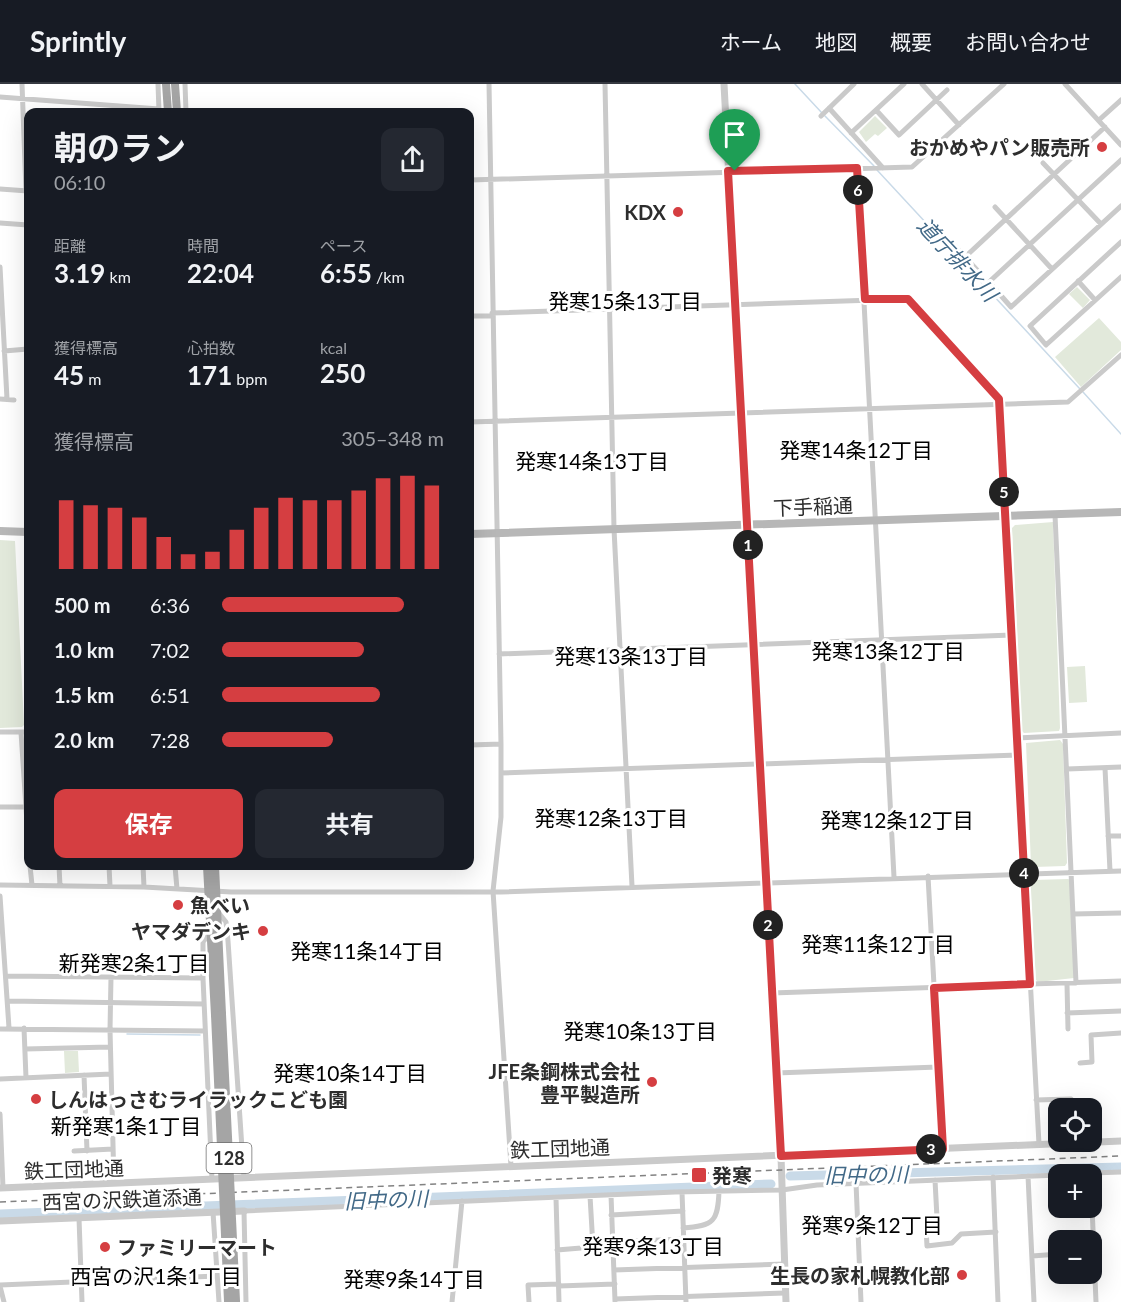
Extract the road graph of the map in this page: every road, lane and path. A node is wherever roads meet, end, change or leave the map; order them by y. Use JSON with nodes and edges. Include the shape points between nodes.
{"nodes":[{"id":1,"x":22,"y":84,"type":"edge"},
{"id":2,"x":158,"y":84,"type":"edge"},
{"id":3,"x":166,"y":84,"type":"edge"},
{"id":4,"x":176,"y":84,"type":"edge"},
{"id":5,"x":185,"y":84,"type":"edge"},
{"id":6,"x":489,"y":84,"type":"edge"},
{"id":7,"x":605,"y":84,"type":"edge"},
{"id":8,"x":723,"y":84,"type":"edge"},
{"id":9,"x":854,"y":84,"type":"edge"},
{"id":10,"x":904,"y":84,"type":"edge"},
{"id":11,"x":922,"y":84,"type":"edge"},
{"id":12,"x":1004,"y":84,"type":"edge"},
{"id":13,"x":1065,"y":84,"type":"edge"},
{"id":14,"x":947,"y":90,"type":"dead end"},
{"id":15,"x":0,"y":97,"type":"edge"},
{"id":16,"x":22,"y":99,"type":"junction"},
{"id":17,"x":936,"y":100,"type":"junction"},
{"id":18,"x":1121,"y":100,"type":"edge"},
{"id":19,"x":125,"y":108,"type":"edge"},
{"id":20,"x":159,"y":108,"type":"edge"},
{"id":21,"x":168,"y":108,"type":"edge"},
{"id":22,"x":177,"y":108,"type":"edge"},
{"id":23,"x":186,"y":108,"type":"edge"},
{"id":24,"x":828,"y":109,"type":"junction"},
{"id":25,"x":876,"y":110,"type":"junction"},
{"id":26,"x":821,"y":116,"type":"dead end"},
{"id":27,"x":1099,"y":120,"type":"junction"},
{"id":28,"x":24,"y":124,"type":"edge"},
{"id":29,"x":959,"y":125,"type":"junction"},
{"id":30,"x":1105,"y":127,"type":"junction"},
{"id":31,"x":851,"y":133,"type":"junction"},
{"id":32,"x":1121,"y":145,"type":"edge"},
{"id":33,"x":1121,"y":160,"type":"edge"},
{"id":34,"x":1043,"y":163,"type":"dead end"},
{"id":35,"x":857,"y":168,"type":"junction"},
{"id":36,"x":881,"y":168,"type":"junction"},
{"id":37,"x":728,"y":171,"type":"junction"},
{"id":38,"x":1054,"y":174,"type":"junction"},
{"id":39,"x":606,"y":175,"type":"junction"},
{"id":40,"x":490,"y":179,"type":"junction"},
{"id":41,"x":474,"y":180,"type":"edge"},
{"id":42,"x":0,"y":189,"type":"edge"},
{"id":43,"x":24,"y":191,"type":"edge"},
{"id":44,"x":1077,"y":200,"type":"junction"},
{"id":45,"x":1121,"y":206,"type":"edge"},
{"id":46,"x":995,"y":207,"type":"dead end"},
{"id":47,"x":1006,"y":219,"type":"junction"},
{"id":48,"x":0,"y":223,"type":"edge"},
{"id":49,"x":1101,"y":224,"type":"junction"},
{"id":50,"x":24,"y":225,"type":"edge"},
{"id":51,"x":1121,"y":242,"type":"edge"},
{"id":52,"x":1029,"y":244,"type":"junction"},
{"id":53,"x":954,"y":245,"type":"dead end"},
{"id":54,"x":965,"y":257,"type":"junction"},
{"id":55,"x":0,"y":267,"type":"edge"},
{"id":56,"x":978,"y":270,"type":"dead end"},
{"id":57,"x":1052,"y":270,"type":"junction"},
{"id":58,"x":1121,"y":277,"type":"edge"},
{"id":59,"x":1078,"y":281,"type":"junction"},
{"id":60,"x":865,"y":299,"type":"junction"},
{"id":61,"x":1095,"y":300,"type":"junction"},
{"id":62,"x":735,"y":303,"type":"junction"},
{"id":63,"x":609,"y":308,"type":"junction"},
{"id":64,"x":492,"y":314,"type":"junction"},
{"id":65,"x":474,"y":316,"type":"edge"},
{"id":66,"x":24,"y":349,"type":"edge"},
{"id":67,"x":4,"y":351,"type":"junction"},
{"id":68,"x":1121,"y":355,"type":"edge"},
{"id":69,"x":2,"y":368,"type":"edge"},
{"id":70,"x":7,"y":399,"type":"edge"},
{"id":71,"x":1000,"y":404,"type":"junction"},
{"id":72,"x":870,"y":408,"type":"junction"},
{"id":73,"x":741,"y":413,"type":"junction"},
{"id":74,"x":611,"y":417,"type":"junction"},
{"id":75,"x":495,"y":421,"type":"junction"},
{"id":76,"x":474,"y":422,"type":"edge"},
{"id":77,"x":1121,"y":512,"type":"edge"},
{"id":78,"x":1055,"y":515,"type":"junction"},
{"id":79,"x":1006,"y":516,"type":"junction"},
{"id":80,"x":876,"y":521,"type":"junction"},
{"id":81,"x":747,"y":525,"type":"junction"},
{"id":82,"x":614,"y":529,"type":"junction"},
{"id":83,"x":0,"y":531,"type":"edge"},
{"id":84,"x":24,"y":532,"type":"edge"},
{"id":85,"x":474,"y":534,"type":"edge"},
{"id":86,"x":497,"y":534,"type":"junction"},
{"id":87,"x":1012,"y":635,"type":"junction"},
{"id":88,"x":882,"y":640,"type":"junction"},
{"id":89,"x":753,"y":645,"type":"junction"},
{"id":90,"x":620,"y":649,"type":"junction"},
{"id":91,"x":499,"y":654,"type":"junction"},
{"id":92,"x":0,"y":732,"type":"edge"},
{"id":93,"x":21,"y":732,"type":"joint"},
{"id":94,"x":1121,"y":733,"type":"edge"},
{"id":95,"x":1065,"y":735,"type":"junction"},
{"id":96,"x":1017,"y":738,"type":"junction"},
{"id":97,"x":501,"y":744,"type":"junction"},
{"id":98,"x":474,"y":745,"type":"edge"},
{"id":99,"x":1018,"y":755,"type":"junction"},
{"id":100,"x":888,"y":759,"type":"junction"},
{"id":101,"x":24,"y":764,"type":"edge"},
{"id":102,"x":759,"y":764,"type":"junction"},
{"id":103,"x":1121,"y":767,"type":"edge"},
{"id":104,"x":626,"y":768,"type":"junction"},
{"id":105,"x":1105,"y":768,"type":"junction"},
{"id":106,"x":1067,"y":769,"type":"junction"},
{"id":107,"x":501,"y":773,"type":"junction"},
{"id":108,"x":0,"y":807,"type":"edge"},
{"id":109,"x":24,"y":807,"type":"edge"},
{"id":110,"x":1108,"y":836,"type":"junction"},
{"id":111,"x":1121,"y":836,"type":"edge"},
{"id":112,"x":30,"y":870,"type":"edge"},
{"id":113,"x":59,"y":870,"type":"edge"},
{"id":114,"x":109,"y":870,"type":"edge"},
{"id":115,"x":143,"y":870,"type":"edge"},
{"id":116,"x":175,"y":870,"type":"edge"},
{"id":117,"x":208,"y":870,"type":"edge"},
{"id":118,"x":215,"y":870,"type":"edge"},
{"id":119,"x":1110,"y":871,"type":"junction"},
{"id":120,"x":1121,"y":871,"type":"edge"},
{"id":121,"x":1024,"y":873,"type":"junction"},
{"id":122,"x":1071,"y":873,"type":"junction"},
{"id":123,"x":928,"y":876,"type":"junction"},
{"id":124,"x":894,"y":878,"type":"junction"},
{"id":125,"x":766,"y":883,"type":"junction"},
{"id":126,"x":0,"y":885,"type":"edge"},
{"id":127,"x":32,"y":885,"type":"junction"},
{"id":128,"x":60,"y":886,"type":"junction"},
{"id":129,"x":110,"y":886,"type":"junction"},
{"id":130,"x":632,"y":886,"type":"junction"},
{"id":131,"x":144,"y":887,"type":"junction"},
{"id":132,"x":177,"y":889,"type":"junction"},
{"id":133,"x":212,"y":891,"type":"junction"},
{"id":134,"x":494,"y":891,"type":"junction"},
{"id":135,"x":0,"y":896,"type":"edge"},
{"id":136,"x":217,"y":910,"type":"junction"},
{"id":137,"x":1121,"y":913,"type":"edge"},
{"id":138,"x":1073,"y":914,"type":"junction"},
{"id":139,"x":210,"y":933,"type":"junction"},
{"id":140,"x":6,"y":976,"type":"junction"},
{"id":141,"x":111,"y":977,"type":"junction"},
{"id":142,"x":203,"y":978,"type":"junction"},
{"id":143,"x":1121,"y":981,"type":"edge"},
{"id":144,"x":1076,"y":983,"type":"junction"},
{"id":145,"x":1030,"y":984,"type":"junction"},
{"id":146,"x":1066,"y":984,"type":"junction"},
{"id":147,"x":934,"y":988,"type":"junction"},
{"id":148,"x":772,"y":993,"type":"junction"},
{"id":149,"x":8,"y":1001,"type":"junction"},
{"id":150,"x":110,"y":1004,"type":"junction"},
{"id":151,"x":204,"y":1004,"type":"junction"},
{"id":152,"x":1121,"y":1011,"type":"edge"},
{"id":153,"x":1067,"y":1013,"type":"junction"},
{"id":154,"x":218,"y":1015,"type":"junction"},
{"id":155,"x":9,"y":1028,"type":"junction"},
{"id":156,"x":24,"y":1028,"type":"junction"},
{"id":157,"x":0,"y":1029,"type":"edge"},
{"id":158,"x":1068,"y":1029,"type":"dead end"},
{"id":159,"x":110,"y":1030,"type":"junction"},
{"id":160,"x":205,"y":1031,"type":"junction"},
{"id":161,"x":1121,"y":1033,"type":"edge"},
{"id":162,"x":110,"y":1047,"type":"junction"},
{"id":163,"x":24,"y":1049,"type":"junction"},
{"id":164,"x":1080,"y":1063,"type":"dead end"},
{"id":165,"x":938,"y":1067,"type":"junction"},
{"id":166,"x":776,"y":1073,"type":"junction"},
{"id":167,"x":111,"y":1074,"type":"junction"},
{"id":168,"x":84,"y":1075,"type":"junction"},
{"id":169,"x":26,"y":1078,"type":"junction"},
{"id":170,"x":0,"y":1079,"type":"edge"},
{"id":171,"x":1036,"y":1100,"type":"junction"},
{"id":172,"x":1048,"y":1100,"type":"edge"},
{"id":173,"x":0,"y":1114,"type":"edge"},
{"id":174,"x":1102,"y":1141,"type":"edge"},
{"id":175,"x":1121,"y":1141,"type":"edge"},
{"id":176,"x":1039,"y":1144,"type":"junction"},
{"id":177,"x":1048,"y":1144,"type":"edge"},
{"id":178,"x":113,"y":1149,"type":"junction"},
{"id":179,"x":943,"y":1149,"type":"junction"},
{"id":180,"x":74,"y":1151,"type":"dead end"},
{"id":181,"x":87,"y":1151,"type":"junction"},
{"id":182,"x":781,"y":1156,"type":"junction"},
{"id":183,"x":511,"y":1166,"type":"junction"},
{"id":184,"x":1121,"y":1172,"type":"edge"},
{"id":185,"x":1102,"y":1173,"type":"edge"},
{"id":186,"x":1048,"y":1175,"type":"edge"},
{"id":187,"x":1028,"y":1176,"type":"junction"},
{"id":188,"x":993,"y":1177,"type":"junction"},
{"id":189,"x":244,"y":1178,"type":"junction"},
{"id":190,"x":212,"y":1179,"type":"junction"},
{"id":191,"x":935,"y":1180,"type":"junction"},
{"id":192,"x":856,"y":1183,"type":"junction"},
{"id":193,"x":114,"y":1184,"type":"junction"},
{"id":194,"x":2,"y":1188,"type":"edge"},
{"id":195,"x":782,"y":1190,"type":"junction"},
{"id":196,"x":719,"y":1191,"type":"junction"},
{"id":197,"x":682,"y":1192,"type":"junction"},
{"id":198,"x":610,"y":1195,"type":"junction"},
{"id":199,"x":590,"y":1196,"type":"junction"},
{"id":200,"x":556,"y":1198,"type":"junction"},
{"id":201,"x":462,"y":1201,"type":"junction"},
{"id":202,"x":244,"y":1211,"type":"junction"},
{"id":203,"x":683,"y":1211,"type":"junction"},
{"id":204,"x":213,"y":1212,"type":"junction"},
{"id":205,"x":611,"y":1215,"type":"junction"},
{"id":206,"x":79,"y":1218,"type":"junction"},
{"id":207,"x":0,"y":1221,"type":"edge"},
{"id":208,"x":683,"y":1227,"type":"junction"},
{"id":209,"x":996,"y":1232,"type":"junction"},
{"id":210,"x":684,"y":1239,"type":"junction"},
{"id":211,"x":613,"y":1242,"type":"junction"},
{"id":212,"x":557,"y":1250,"type":"junction"},
{"id":213,"x":1048,"y":1255,"type":"edge"},
{"id":214,"x":1032,"y":1256,"type":"junction"},
{"id":215,"x":785,"y":1264,"type":"junction"},
{"id":216,"x":685,"y":1269,"type":"junction"},
{"id":217,"x":614,"y":1270,"type":"junction"},
{"id":218,"x":218,"y":1276,"type":"junction"},
{"id":219,"x":82,"y":1282,"type":"junction"},
{"id":220,"x":615,"y":1284,"type":"junction"},
{"id":221,"x":1095,"y":1284,"type":"edge"},
{"id":222,"x":0,"y":1285,"type":"edge"},
{"id":223,"x":559,"y":1285,"type":"junction"},
{"id":224,"x":785,"y":1293,"type":"junction"},
{"id":225,"x":686,"y":1299,"type":"edge"},
{"id":226,"x":615,"y":1300,"type":"edge"},
{"id":227,"x":3,"y":1302,"type":"edge"},
{"id":228,"x":82,"y":1302,"type":"edge"},
{"id":229,"x":219,"y":1302,"type":"edge"},
{"id":230,"x":232,"y":1302,"type":"edge"},
{"id":231,"x":246,"y":1302,"type":"edge"},
{"id":232,"x":452,"y":1302,"type":"edge"},
{"id":233,"x":529,"y":1302,"type":"edge"},
{"id":234,"x":560,"y":1302,"type":"edge"},
{"id":235,"x":786,"y":1302,"type":"edge"},
{"id":236,"x":861,"y":1302,"type":"edge"},
{"id":237,"x":998,"y":1302,"type":"edge"},
{"id":238,"x":1034,"y":1302,"type":"edge"},
{"id":239,"x":1096,"y":1302,"type":"edge"}],
"edges":[{"from":1,"to":16,"type":"street"},
{"from":2,"to":20,"type":"street"},
{"from":3,"to":21,"type":"main road"},
{"from":4,"to":22,"type":"main road"},
{"from":5,"to":23,"type":"street"},
{"from":6,"to":40,"type":"street"},
{"from":7,"to":39,"type":"street"},
{"from":8,"to":37,"type":"street"},
{"from":9,"to":24,"type":"street"},
{"from":10,"to":25,"type":"street"},
{"from":11,"to":17,"type":"street"},
{"from":12,"to":29,"type":"street"},
{"from":13,"to":27,"type":"street"},
{"from":14,"to":17,"type":"street"},
{"from":15,"to":16,"type":"street"},
{"from":16,"to":19,"type":"street"},
{"from":16,"to":28,"type":"street"},
{"from":17,"to":25,"type":"street","via":[[899,135]]},
{"from":17,"to":29,"type":"street"},
{"from":18,"to":27,"type":"street"},
{"from":24,"to":26,"type":"street"},
{"from":24,"to":31,"type":"street"},
{"from":25,"to":31,"type":"street"},
{"from":27,"to":30,"type":"street"},
{"from":29,"to":36,"type":"street","via":[[912,167]]},
{"from":30,"to":32,"type":"street"},
{"from":30,"to":38,"type":"street"},
{"from":31,"to":36,"type":"street"},
{"from":33,"to":44,"type":"street"},
{"from":34,"to":38,"type":"street"},
{"from":35,"to":36,"type":"street"},
{"from":35,"to":37,"type":"street"},
{"from":35,"to":60,"type":"street"},
{"from":37,"to":39,"type":"street"},
{"from":37,"to":62,"type":"street"},
{"from":38,"to":44,"type":"street"},
{"from":38,"to":47,"type":"street"},
{"from":39,"to":40,"type":"street"},
{"from":39,"to":63,"type":"street"},
{"from":40,"to":41,"type":"street"},
{"from":40,"to":64,"type":"street"},
{"from":42,"to":43,"type":"street"},
{"from":44,"to":49,"type":"street"},
{"from":44,"to":52,"type":"street"},
{"from":45,"to":49,"type":"street"},
{"from":46,"to":47,"type":"street"},
{"from":47,"to":52,"type":"street"},
{"from":47,"to":54,"type":"street"},
{"from":48,"to":50,"type":"street"},
{"from":49,"to":57,"type":"street"},
{"from":51,"to":59,"type":"street"},
{"from":52,"to":57,"type":"street"},
{"from":52,"to":57,"type":"street","via":[[988,282],[1011,307]]},
{"from":53,"to":54,"type":"street"},
{"from":54,"to":56,"type":"street"},
{"from":55,"to":67,"type":"street"},
{"from":58,"to":61,"type":"street"},
{"from":59,"to":61,"type":"street"},
{"from":59,"to":61,"type":"street","via":[[1030,326],[1046,345]]},
{"from":60,"to":62,"type":"street"},
{"from":60,"to":71,"type":"street","via":[[908,299]]},
{"from":60,"to":72,"type":"street"},
{"from":62,"to":63,"type":"street"},
{"from":62,"to":73,"type":"street"},
{"from":63,"to":64,"type":"street"},
{"from":63,"to":74,"type":"street"},
{"from":64,"to":65,"type":"street"},
{"from":64,"to":75,"type":"street"},
{"from":66,"to":67,"type":"street"},
{"from":67,"to":69,"type":"street"},
{"from":68,"to":71,"type":"street","via":[[1068,402]]},
{"from":69,"to":70,"type":"street"},
{"from":71,"to":72,"type":"street"},
{"from":71,"to":79,"type":"street"},
{"from":72,"to":73,"type":"street"},
{"from":72,"to":80,"type":"street"},
{"from":73,"to":74,"type":"street"},
{"from":73,"to":81,"type":"street"},
{"from":74,"to":75,"type":"street"},
{"from":74,"to":82,"type":"street"},
{"from":75,"to":76,"type":"street"},
{"from":75,"to":86,"type":"street"},
{"from":77,"to":78,"type":"main road","name":"下手稲通"},
{"from":78,"to":79,"type":"main road","name":"下手稲通"},
{"from":78,"to":95,"type":"street"},
{"from":79,"to":80,"type":"main road","name":"下手稲通"},
{"from":79,"to":87,"type":"street"},
{"from":80,"to":81,"type":"main road","name":"下手稲通"},
{"from":80,"to":88,"type":"street"},
{"from":81,"to":82,"type":"main road","name":"下手稲通"},
{"from":81,"to":89,"type":"street"},
{"from":82,"to":86,"type":"main road","name":"下手稲通"},
{"from":82,"to":90,"type":"street"},
{"from":83,"to":84,"type":"main road"},
{"from":85,"to":86,"type":"main road","name":"下手稲通"},
{"from":86,"to":91,"type":"street"},
{"from":87,"to":88,"type":"street"},
{"from":87,"to":96,"type":"street"},
{"from":88,"to":89,"type":"street"},
{"from":88,"to":100,"type":"street"},
{"from":89,"to":90,"type":"street"},
{"from":89,"to":102,"type":"street"},
{"from":90,"to":91,"type":"street"},
{"from":90,"to":104,"type":"street"},
{"from":91,"to":97,"type":"street"},
{"from":92,"to":93,"type":"street"},
{"from":93,"to":101,"type":"street"},
{"from":94,"to":95,"type":"street"},
{"from":95,"to":96,"type":"street"},
{"from":95,"to":106,"type":"street"},
{"from":96,"to":99,"type":"street"},
{"from":97,"to":98,"type":"street"},
{"from":97,"to":107,"type":"street"},
{"from":99,"to":100,"type":"street"},
{"from":99,"to":121,"type":"street"},
{"from":100,"to":102,"type":"street"},
{"from":100,"to":124,"type":"street"},
{"from":102,"to":104,"type":"street"},
{"from":102,"to":125,"type":"street"},
{"from":103,"to":105,"type":"street"},
{"from":104,"to":107,"type":"street"},
{"from":104,"to":130,"type":"street"},
{"from":105,"to":106,"type":"street"},
{"from":105,"to":110,"type":"street"},
{"from":106,"to":122,"type":"street"},
{"from":107,"to":134,"type":"street"},
{"from":108,"to":109,"type":"street"},
{"from":110,"to":111,"type":"street"},
{"from":110,"to":119,"type":"street"},
{"from":112,"to":127,"type":"street"},
{"from":113,"to":128,"type":"street"},
{"from":114,"to":129,"type":"street"},
{"from":115,"to":131,"type":"street"},
{"from":116,"to":132,"type":"street"},
{"from":117,"to":133,"type":"main road","number":"128"},
{"from":118,"to":133,"type":"main road","number":"128"},
{"from":119,"to":120,"type":"street"},
{"from":119,"to":122,"type":"street"},
{"from":121,"to":122,"type":"street"},
{"from":121,"to":123,"type":"street"},
{"from":121,"to":145,"type":"street"},
{"from":122,"to":138,"type":"street"},
{"from":123,"to":124,"type":"street"},
{"from":123,"to":147,"type":"street"},
{"from":124,"to":125,"type":"street"},
{"from":125,"to":130,"type":"street"},
{"from":125,"to":148,"type":"street"},
{"from":126,"to":127,"type":"street"},
{"from":127,"to":128,"type":"street"},
{"from":128,"to":129,"type":"street"},
{"from":129,"to":131,"type":"street"},
{"from":130,"to":134,"type":"street"},
{"from":131,"to":132,"type":"street"},
{"from":132,"to":133,"type":"street"},
{"from":133,"to":134,"type":"street"},
{"from":133,"to":136,"type":"main road","number":"128"},
{"from":133,"to":139,"type":"main road","number":"128"},
{"from":134,"to":183,"type":"street"},
{"from":135,"to":140,"type":"street"},
{"from":136,"to":154,"type":"main road","number":"128"},
{"from":136,"to":189,"type":"street","via":[[226,922],[228,941]]},
{"from":137,"to":138,"type":"street"},
{"from":138,"to":144,"type":"street"},
{"from":139,"to":142,"type":"street","via":[[203,942]]},
{"from":139,"to":154,"type":"main road","number":"128"},
{"from":140,"to":141,"type":"street"},
{"from":140,"to":149,"type":"street"},
{"from":141,"to":142,"type":"street"},
{"from":141,"to":150,"type":"street"},
{"from":142,"to":151,"type":"street"},
{"from":143,"to":144,"type":"street"},
{"from":144,"to":146,"type":"street"},
{"from":145,"to":146,"type":"street"},
{"from":145,"to":147,"type":"street"},
{"from":145,"to":171,"type":"street"},
{"from":146,"to":153,"type":"street"},
{"from":147,"to":148,"type":"street"},
{"from":147,"to":165,"type":"street"},
{"from":148,"to":166,"type":"street"},
{"from":149,"to":150,"type":"street"},
{"from":149,"to":155,"type":"street"},
{"from":150,"to":151,"type":"street"},
{"from":150,"to":159,"type":"street"},
{"from":151,"to":160,"type":"street"},
{"from":152,"to":153,"type":"street"},
{"from":153,"to":158,"type":"street"},
{"from":154,"to":230,"type":"main road","number":"128","bridge":true},
{"from":155,"to":156,"type":"street"},
{"from":155,"to":157,"type":"street"},
{"from":156,"to":159,"type":"street"},
{"from":156,"to":163,"type":"street"},
{"from":159,"to":160,"type":"street"},
{"from":159,"to":162,"type":"street"},
{"from":160,"to":190,"type":"street"},
{"from":161,"to":164,"type":"street","via":[[1090,1035],[1092,1062]]},
{"from":162,"to":163,"type":"street"},
{"from":162,"to":167,"type":"street"},
{"from":163,"to":169,"type":"street"},
{"from":165,"to":166,"type":"street"},
{"from":165,"to":179,"type":"street"},
{"from":166,"to":182,"type":"street"},
{"from":167,"to":168,"type":"street"},
{"from":167,"to":178,"type":"street"},
{"from":168,"to":169,"type":"street"},
{"from":168,"to":181,"type":"street"},
{"from":169,"to":170,"type":"street"},
{"from":171,"to":172,"type":"street"},
{"from":171,"to":176,"type":"street"},
{"from":173,"to":194,"type":"street"},
{"from":174,"to":175,"type":"street","name":"鉄工団地通"},
{"from":176,"to":177,"type":"street","name":"鉄工団地通"},
{"from":176,"to":179,"type":"street","name":"鉄工団地通"},
{"from":178,"to":181,"type":"street"},
{"from":178,"to":193,"type":"street"},
{"from":179,"to":182,"type":"street","name":"鉄工団地通"},
{"from":180,"to":181,"type":"street"},
{"from":182,"to":183,"type":"street","name":"鉄工団地通"},
{"from":182,"to":195,"type":"street"},
{"from":183,"to":189,"type":"street","name":"鉄工団地通"},
{"from":184,"to":185,"type":"street"},
{"from":186,"to":187,"type":"street"},
{"from":187,"to":188,"type":"street"},
{"from":187,"to":214,"type":"street"},
{"from":188,"to":191,"type":"street"},
{"from":188,"to":209,"type":"street"},
{"from":189,"to":190,"type":"street","name":"鉄工団地通"},
{"from":190,"to":193,"type":"street","name":"鉄工団地通"},
{"from":191,"to":192,"type":"street"},
{"from":191,"to":209,"type":"street","via":[[937,1218],[926,1228],[927,1246],[952,1244],[961,1234]]},
{"from":192,"to":195,"type":"street"},
{"from":192,"to":236,"type":"street"},
{"from":193,"to":194,"type":"street","name":"鉄工団地通"},
{"from":195,"to":196,"type":"street"},
{"from":195,"to":215,"type":"street"},
{"from":196,"to":197,"type":"street"},
{"from":196,"to":208,"type":"street","via":[[717,1216],[712,1222]]},
{"from":197,"to":198,"type":"street"},
{"from":197,"to":203,"type":"street"},
{"from":198,"to":199,"type":"street"},
{"from":198,"to":205,"type":"street"},
{"from":199,"to":200,"type":"street"},
{"from":199,"to":212,"type":"street","via":[[592,1247]]},
{"from":200,"to":201,"type":"street"},
{"from":200,"to":212,"type":"street"},
{"from":201,"to":202,"type":"street"},
{"from":201,"to":232,"type":"street"},
{"from":202,"to":204,"type":"street","name":"西宮の沢鉄道添通"},
{"from":202,"to":231,"type":"street"},
{"from":203,"to":205,"type":"street"},
{"from":203,"to":208,"type":"street"},
{"from":204,"to":206,"type":"street","name":"西宮の沢鉄道添通"},
{"from":204,"to":218,"type":"street"},
{"from":205,"to":211,"type":"street"},
{"from":206,"to":207,"type":"street","name":"西宮の沢鉄道添通"},
{"from":206,"to":219,"type":"street"},
{"from":208,"to":210,"type":"street"},
{"from":209,"to":237,"type":"street"},
{"from":210,"to":211,"type":"street"},
{"from":210,"to":216,"type":"street"},
{"from":211,"to":217,"type":"street"},
{"from":212,"to":223,"type":"street"},
{"from":213,"to":214,"type":"street"},
{"from":214,"to":238,"type":"street"},
{"from":215,"to":216,"type":"street"},
{"from":215,"to":224,"type":"street"},
{"from":216,"to":217,"type":"street"},
{"from":216,"to":225,"type":"street"},
{"from":217,"to":220,"type":"street"},
{"from":218,"to":219,"type":"street"},
{"from":218,"to":229,"type":"street"},
{"from":219,"to":222,"type":"street"},
{"from":219,"to":228,"type":"street"},
{"from":220,"to":223,"type":"street"},
{"from":220,"to":226,"type":"street"},
{"from":221,"to":239,"type":"street"},
{"from":222,"to":227,"type":"street"},
{"from":223,"to":233,"type":"street","via":[[528,1285]]},
{"from":223,"to":234,"type":"street"},
{"from":224,"to":225,"type":"street"},
{"from":224,"to":235,"type":"street"},
{"from":225,"to":226,"type":"street"}]}
